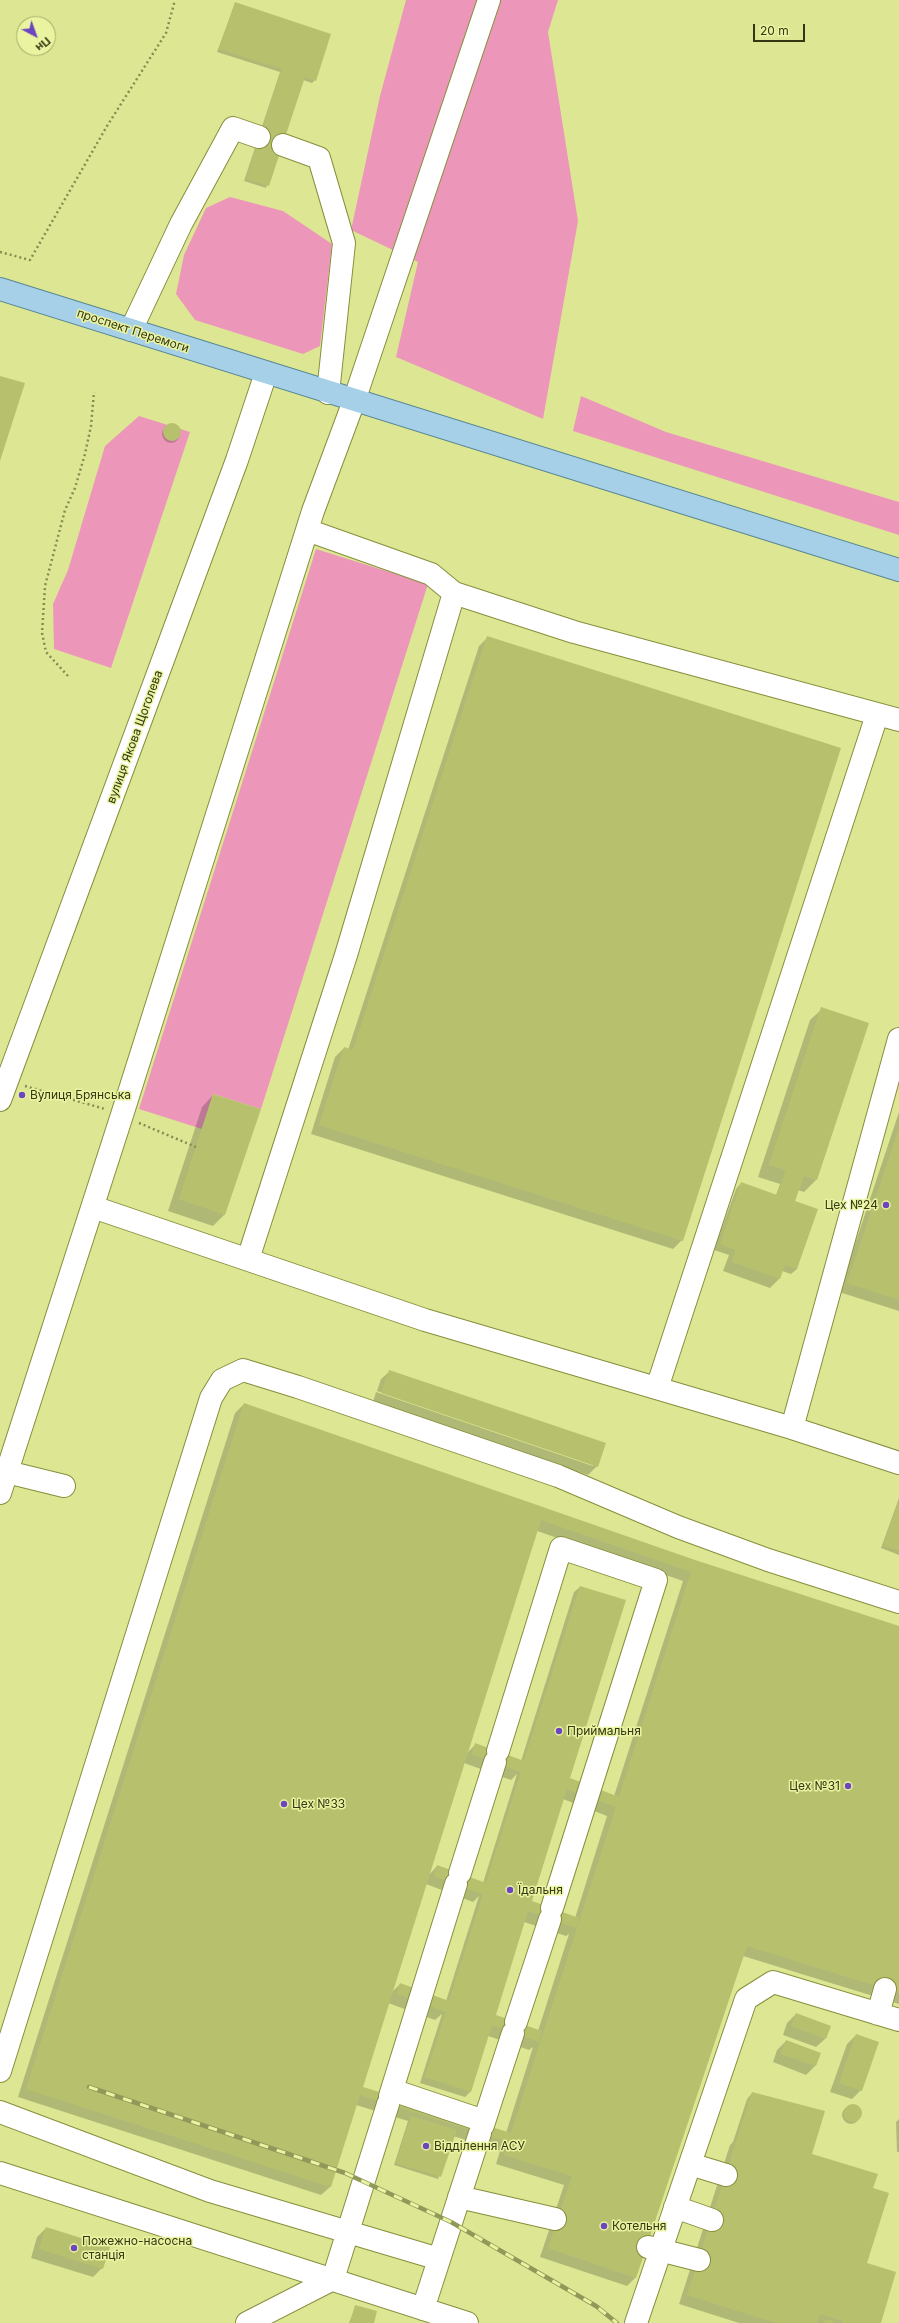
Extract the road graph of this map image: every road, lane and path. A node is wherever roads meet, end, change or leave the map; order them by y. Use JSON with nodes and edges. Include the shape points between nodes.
{"nodes":[{"id":1,"x":175,"y":0,"type":"edge"},
{"id":2,"x":489,"y":0,"type":"edge"},
{"id":3,"x":259,"y":137,"type":"dead end"},
{"id":4,"x":283,"y":145,"type":"dead end"},
{"id":5,"x":0,"y":252,"type":"edge"},
{"id":6,"x":0,"y":289,"type":"edge"},
{"id":7,"x":131,"y":330,"type":"junction"},
{"id":8,"x":266,"y":373,"type":"junction"},
{"id":9,"x":94,"y":392,"type":"dead end"},
{"id":10,"x":328,"y":393,"type":"junction"},
{"id":11,"x":354,"y":401,"type":"junction"},
{"id":12,"x":307,"y":530,"type":"junction"},
{"id":13,"x":899,"y":570,"type":"edge"},
{"id":14,"x":454,"y":593,"type":"junction"},
{"id":15,"x":68,"y":676,"type":"dead end"},
{"id":16,"x":877,"y":714,"type":"junction"},
{"id":17,"x":899,"y":720,"type":"edge"},
{"id":18,"x":899,"y":1040,"type":"edge"},
{"id":19,"x":8,"y":1080,"type":"junction"},
{"id":20,"x":0,"y":1100,"type":"edge"},
{"id":21,"x":99,"y":1106,"type":"dead end"},
{"id":22,"x":122,"y":1115,"type":"junction"},
{"id":23,"x":196,"y":1147,"type":"dead end"},
{"id":24,"x":93,"y":1206,"type":"junction"},
{"id":25,"x":248,"y":1260,"type":"junction"},
{"id":26,"x":657,"y":1388,"type":"junction"},
{"id":27,"x":792,"y":1428,"type":"junction"},
{"id":28,"x":899,"y":1463,"type":"edge"},
{"id":29,"x":7,"y":1472,"type":"junction"},
{"id":30,"x":64,"y":1486,"type":"dead end"},
{"id":31,"x":0,"y":1493,"type":"edge"},
{"id":32,"x":899,"y":1602,"type":"edge"},
{"id":33,"x":885,"y":1989,"type":"dead end"},
{"id":34,"x":878,"y":2014,"type":"junction"},
{"id":35,"x":899,"y":2020,"type":"edge"},
{"id":36,"x":0,"y":2071,"type":"edge"},
{"id":37,"x":390,"y":2097,"type":"junction"},
{"id":38,"x":0,"y":2112,"type":"edge"},
{"id":39,"x":483,"y":2126,"type":"junction"},
{"id":40,"x":690,"y":2164,"type":"junction"},
{"id":41,"x":0,"y":2173,"type":"edge"},
{"id":42,"x":726,"y":2175,"type":"dead end"},
{"id":43,"x":460,"y":2197,"type":"junction"},
{"id":44,"x":675,"y":2207,"type":"junction"},
{"id":45,"x":555,"y":2219,"type":"dead end"},
{"id":46,"x":712,"y":2220,"type":"dead end"},
{"id":47,"x":348,"y":2232,"type":"junction"},
{"id":48,"x":654,"y":2248,"type":"junction"},
{"id":49,"x":439,"y":2260,"type":"junction"},
{"id":50,"x":699,"y":2260,"type":"dead end"},
{"id":51,"x":333,"y":2279,"type":"junction"},
{"id":52,"x":434,"y":2316,"type":"edge"},
{"id":53,"x":247,"y":2323,"type":"edge"},
{"id":54,"x":467,"y":2323,"type":"edge"},
{"id":55,"x":636,"y":2323,"type":"edge"}],
"edges":[{"from":1,"to":5,"type":"path","via":[[166,33],[107,126],[30,260]]},
{"from":2,"to":11,"type":"street"},
{"from":3,"to":7,"type":"street","via":[[233,128],[181,224]]},
{"from":4,"to":10,"type":"street","via":[[320,158],[344,243]]},
{"from":6,"to":7,"type":"main road","name":"проспект Перемоги"},
{"from":7,"to":8,"type":"main road","name":"проспект Перемоги"},
{"from":8,"to":10,"type":"main road","name":"проспект Перемоги"},
{"from":8,"to":19,"type":"street","name":"вулиця Якова Щоголева","via":[[234,467]]},
{"from":9,"to":15,"type":"path","via":[[85,454],[75,488],[65,510],[45,586],[42,633],[46,652]]},
{"from":10,"to":11,"type":"main road","name":"проспект Перемоги"},
{"from":11,"to":12,"type":"street"},
{"from":11,"to":13,"type":"main road","name":"проспект Перемоги"},
{"from":12,"to":14,"type":"street","via":[[431,574]]},
{"from":12,"to":22,"type":"street"},
{"from":14,"to":16,"type":"street","via":[[574,632]]},
{"from":14,"to":25,"type":"street","via":[[346,955]]},
{"from":16,"to":17,"type":"street"},
{"from":16,"to":26,"type":"street"},
{"from":18,"to":27,"type":"street"},
{"from":19,"to":20,"type":"street","name":"вулиця Якова Щоголева"},
{"from":19,"to":21,"type":"path"},
{"from":22,"to":23,"type":"path"},
{"from":22,"to":24,"type":"street"},
{"from":24,"to":25,"type":"street"},
{"from":24,"to":29,"type":"street"},
{"from":25,"to":26,"type":"street","via":[[425,1320]]},
{"from":26,"to":27,"type":"street"},
{"from":27,"to":28,"type":"street"},
{"from":29,"to":30,"type":"street"},
{"from":29,"to":31,"type":"street"},
{"from":32,"to":36,"type":"street","via":[[768,1560],[558,1476],[298,1387],[243,1370],[222,1380],[211,1398]]},
{"from":33,"to":34,"type":"street"},
{"from":34,"to":35,"type":"street"},
{"from":34,"to":40,"type":"street","via":[[773,1982],[746,1999],[694,2130]]},
{"from":37,"to":39,"type":"street"},
{"from":37,"to":39,"type":"street","via":[[561,1548],[656,1580]]},
{"from":37,"to":47,"type":"street"},
{"from":38,"to":47,"type":"street","via":[[210,2191]]},
{"from":39,"to":43,"type":"street"},
{"from":40,"to":42,"type":"street"},
{"from":40,"to":44,"type":"street"},
{"from":41,"to":51,"type":"street"},
{"from":43,"to":45,"type":"street"},
{"from":43,"to":49,"type":"street"},
{"from":44,"to":46,"type":"street"},
{"from":44,"to":48,"type":"street"},
{"from":47,"to":49,"type":"street"},
{"from":47,"to":51,"type":"street"},
{"from":48,"to":50,"type":"street"},
{"from":48,"to":55,"type":"street"},
{"from":49,"to":52,"type":"street"},
{"from":51,"to":52,"type":"street"},
{"from":51,"to":53,"type":"street"},
{"from":52,"to":54,"type":"street"}]}
